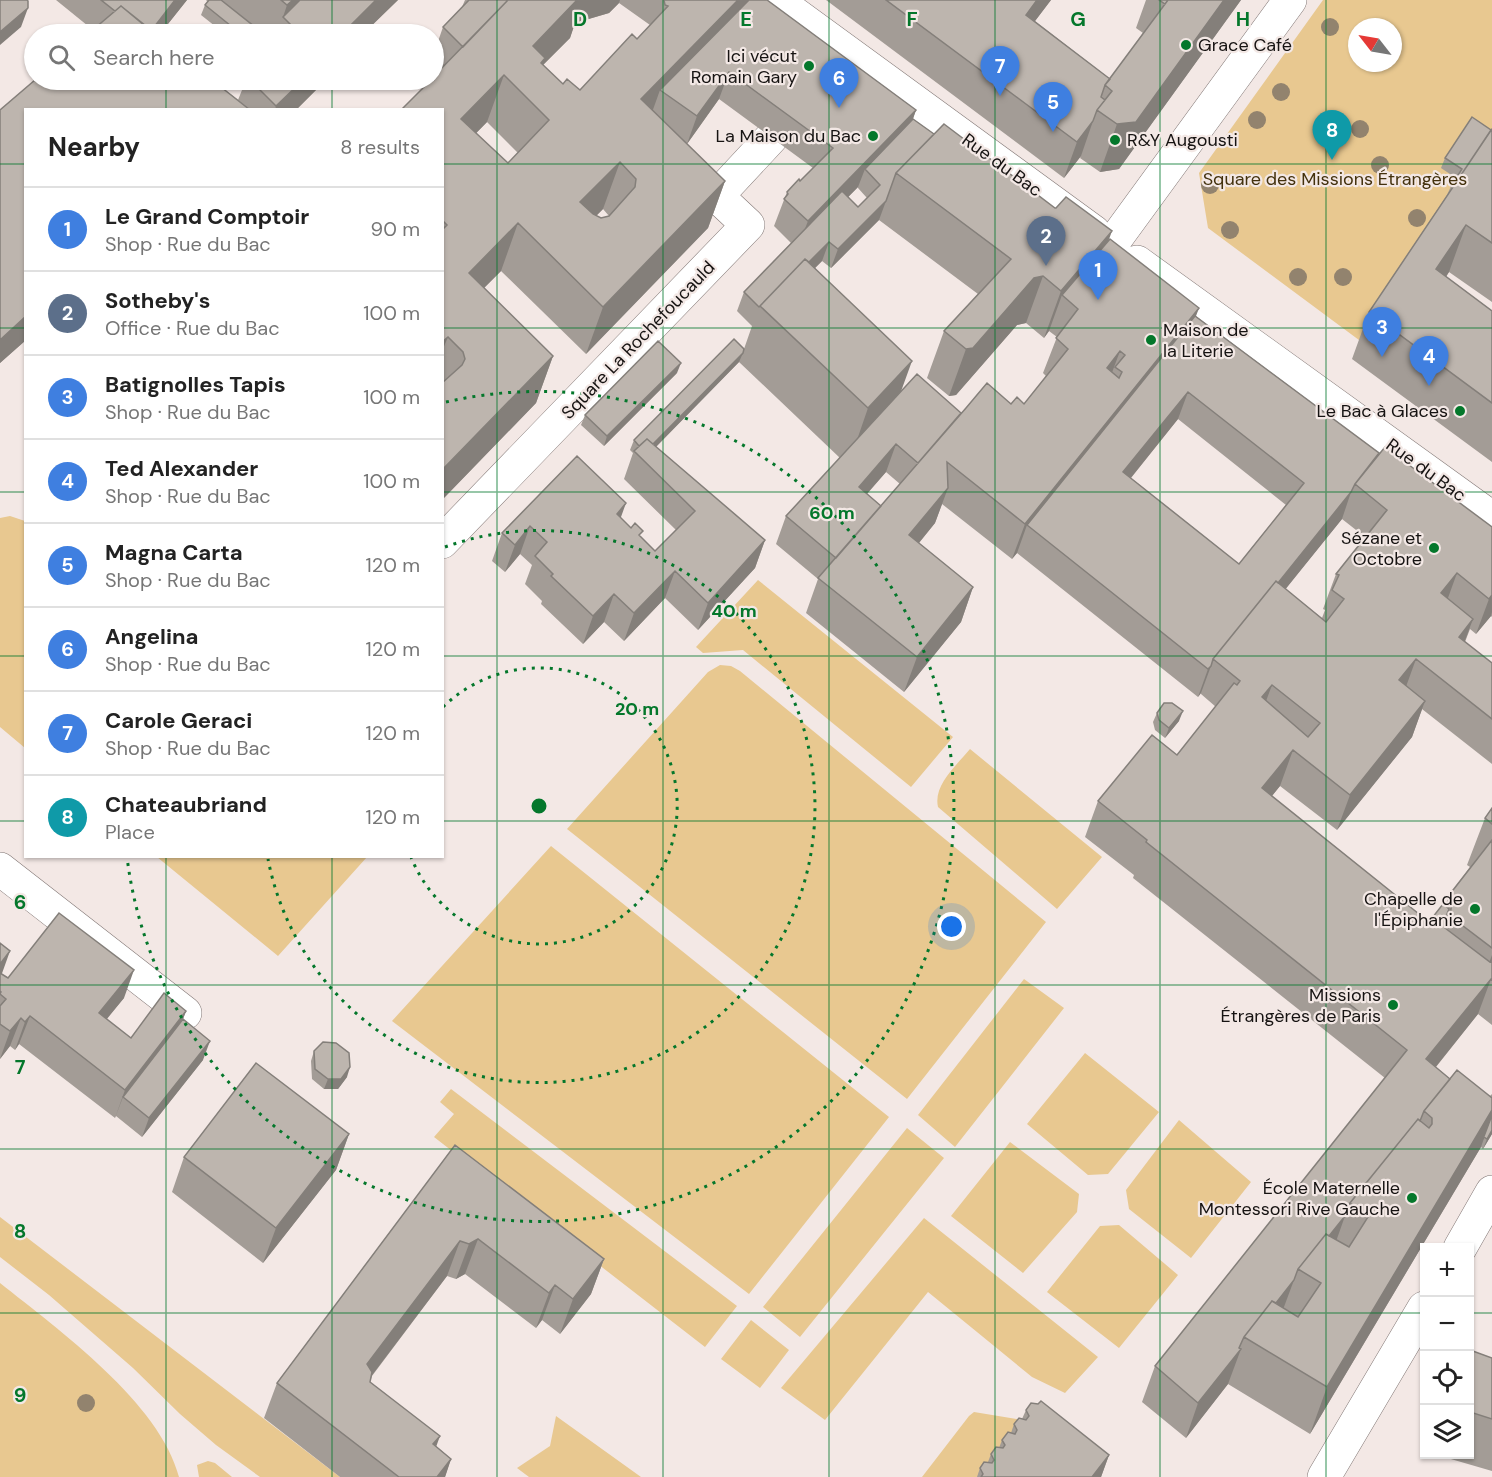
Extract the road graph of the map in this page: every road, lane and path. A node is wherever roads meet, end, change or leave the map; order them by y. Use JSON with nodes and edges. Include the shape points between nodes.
{"nodes":[{"id":1,"x":776,"y":0,"type":"edge"},
{"id":2,"x":1290,"y":0,"type":"edge"},
{"id":3,"x":771,"y":138,"type":"dead end"},
{"id":4,"x":1112,"y":244,"type":"junction"},
{"id":5,"x":1492,"y":518,"type":"edge"},
{"id":6,"x":444,"y":540,"type":"edge"},
{"id":7,"x":0,"y":869,"type":"edge"},
{"id":8,"x":185,"y":1013,"type":"edge"},
{"id":9,"x":1492,"y":1192,"type":"edge"},
{"id":10,"x":1463,"y":1243,"type":"edge"},
{"id":11,"x":1420,"y":1316,"type":"edge"},
{"id":12,"x":1324,"y":1477,"type":"edge"}],
"edges":[{"from":1,"to":4,"type":"street","name":"Rue du Bac","via":[[840,64]]},
{"from":2,"to":4,"type":"street"},
{"from":3,"to":6,"type":"street","name":"Square La Rochefoucauld","via":[[717,196],[748,225]]},
{"from":4,"to":5,"type":"street","name":"Rue du Bac"},
{"from":7,"to":8,"type":"street"},
{"from":9,"to":10,"type":"street"},
{"from":11,"to":12,"type":"street"}]}
